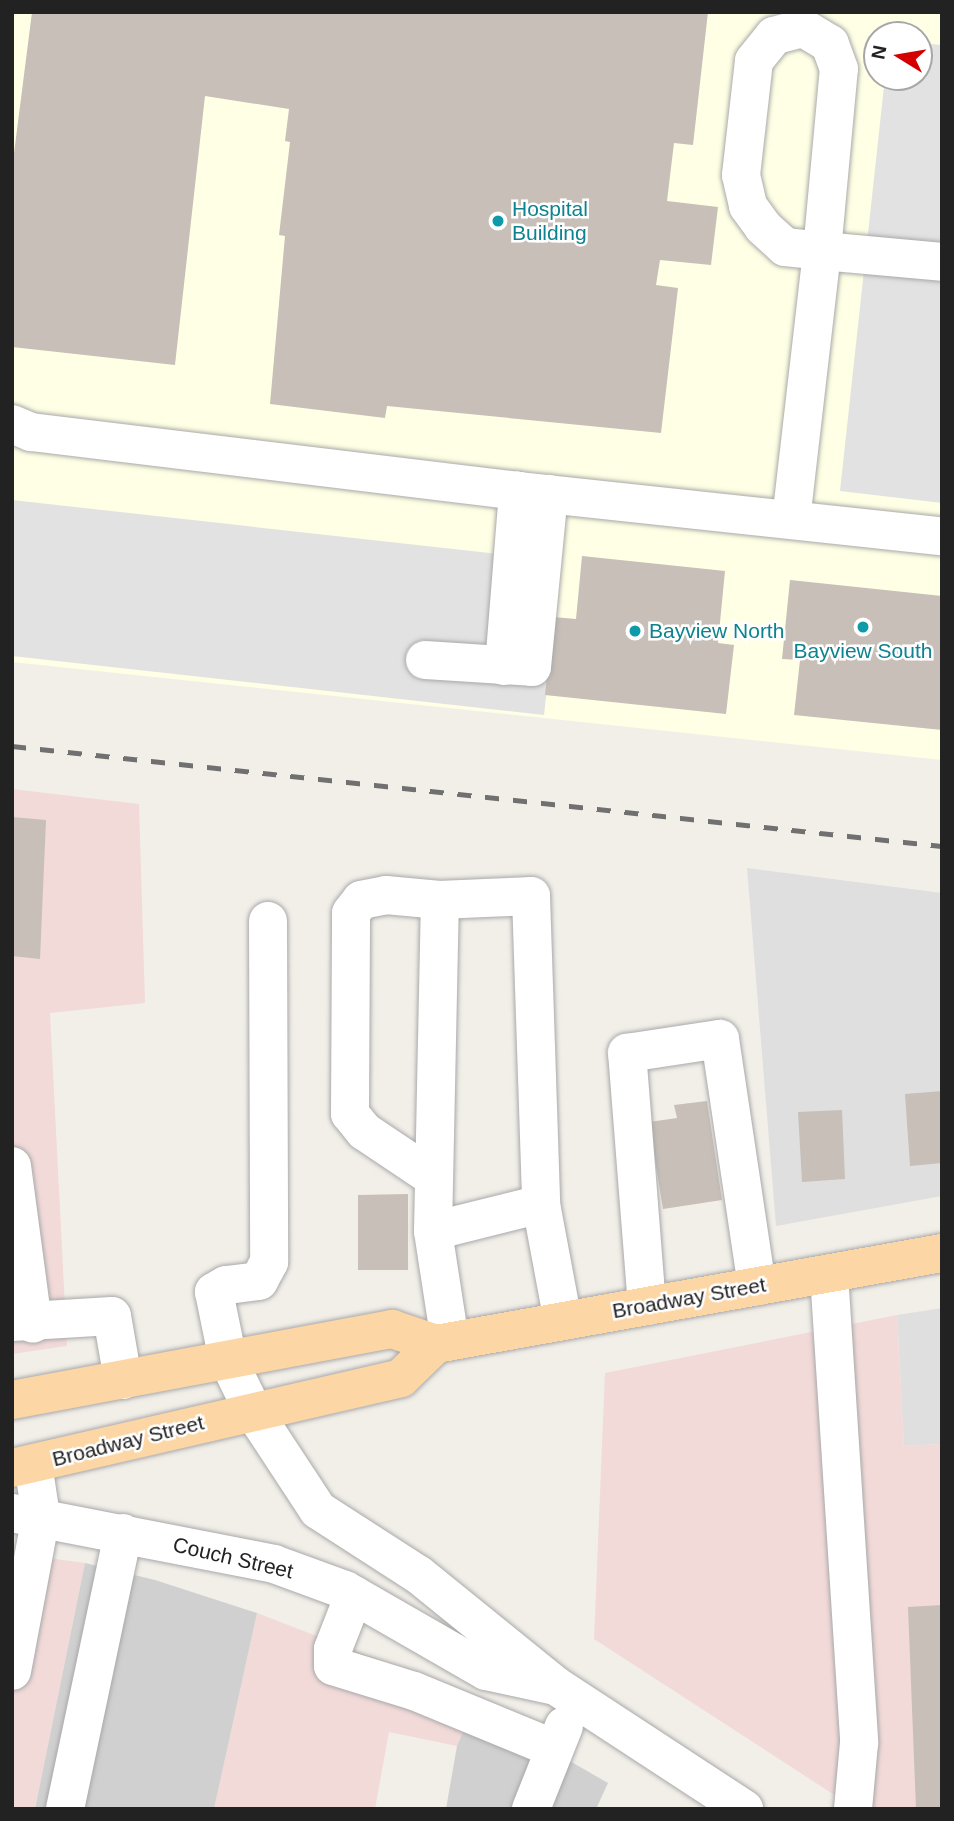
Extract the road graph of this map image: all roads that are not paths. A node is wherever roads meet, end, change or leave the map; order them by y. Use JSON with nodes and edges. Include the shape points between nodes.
{"nodes":[{"id":1,"x":822,"y":251,"type":"junction"},
{"id":2,"x":942,"y":262,"type":"edge"},
{"id":3,"x":19,"y":430,"type":"edge"},
{"id":4,"x":534,"y":493,"type":"junction"},
{"id":5,"x":791,"y":520,"type":"junction"},
{"id":6,"x":942,"y":536,"type":"edge"},
{"id":7,"x":425,"y":660,"type":"dead end"},
{"id":8,"x":440,"y":900,"type":"junction"},
{"id":9,"x":268,"y":921,"type":"dead end"},
{"id":10,"x":12,"y":1166,"type":"edge"},
{"id":11,"x":433,"y":1178,"type":"junction"},
{"id":12,"x":541,"y":1204,"type":"junction"},
{"id":13,"x":433,"y":1231,"type":"junction"},
{"id":14,"x":942,"y":1253,"type":"edge"},
{"id":15,"x":829,"y":1273,"type":"junction"},
{"id":16,"x":757,"y":1286,"type":"junction"},
{"id":17,"x":647,"y":1306,"type":"junction"},
{"id":18,"x":564,"y":1321,"type":"junction"},
{"id":19,"x":23,"y":1323,"type":"edge"},
{"id":20,"x":443,"y":1342,"type":"junction"},
{"id":21,"x":228,"y":1360,"type":"junction"},
{"id":22,"x":123,"y":1380,"type":"junction"},
{"id":23,"x":12,"y":1400,"type":"edge"},
{"id":24,"x":253,"y":1411,"type":"junction"},
{"id":25,"x":22,"y":1466,"type":"edge"},
{"id":26,"x":27,"y":1515,"type":"edge"},
{"id":27,"x":123,"y":1533,"type":"junction"},
{"id":28,"x":354,"y":1595,"type":"junction"},
{"id":29,"x":12,"y":1671,"type":"edge"},
{"id":30,"x":567,"y":1693,"type":"junction"},
{"id":31,"x":552,"y":1748,"type":"junction"},
{"id":32,"x":65,"y":1809,"type":"edge"},
{"id":33,"x":531,"y":1809,"type":"edge"},
{"id":34,"x":744,"y":1809,"type":"edge"},
{"id":35,"x":853,"y":1809,"type":"edge"}],
"edges":[{"from":1,"to":1,"type":"street","via":[[839,69],[830,44],[803,28],[774,36],[754,61],[741,174],[748,206],[763,227],[785,247]]},
{"from":1,"to":2,"type":"street"},
{"from":1,"to":5,"type":"street"},
{"from":3,"to":4,"type":"street"},
{"from":4,"to":5,"type":"street"},
{"from":4,"to":7,"type":"street","via":[[532,667]]},
{"from":5,"to":6,"type":"street"},
{"from":8,"to":11,"type":"street"},
{"from":8,"to":11,"type":"street","via":[[386,895],[361,900],[351,913],[350,1114],[364,1131]]},
{"from":8,"to":12,"type":"street","via":[[531,896]]},
{"from":9,"to":21,"type":"street","name":"Couch Street","via":[[268,1262],[259,1281],[226,1285],[214,1292]]},
{"from":10,"to":19,"type":"street"},
{"from":11,"to":13,"type":"street"},
{"from":12,"to":13,"type":"street"},
{"from":12,"to":18,"type":"street"},
{"from":13,"to":20,"type":"street"},
{"from":14,"to":15,"type":"main road","name":"Broadway Street"},
{"from":15,"to":16,"type":"main road","name":"Broadway Street"},
{"from":15,"to":35,"type":"street","via":[[859,1742]]},
{"from":16,"to":17,"type":"main road","name":"Broadway Street"},
{"from":16,"to":17,"type":"street","via":[[720,1039],[627,1053]]},
{"from":17,"to":18,"type":"main road","name":"Broadway Street"},
{"from":18,"to":20,"type":"main road","name":"Broadway Street"},
{"from":19,"to":22,"type":"street","via":[[111,1316]]},
{"from":20,"to":21,"type":"main road","name":"Broadway Street","via":[[392,1329]]},
{"from":20,"to":24,"type":"main road","name":"Broadway Street","via":[[401,1378]]},
{"from":21,"to":22,"type":"main road","name":"Broadway Street"},
{"from":21,"to":24,"type":"street","name":"Couch Street"},
{"from":22,"to":23,"type":"main road","name":"Broadway Street"},
{"from":24,"to":25,"type":"main road","name":"Broadway Street"},
{"from":24,"to":30,"type":"street","name":"Couch Street","via":[[318,1510],[419,1575]]},
{"from":25,"to":26,"type":"street"},
{"from":26,"to":27,"type":"street","name":"Couch Street"},
{"from":26,"to":29,"type":"street"},
{"from":27,"to":28,"type":"street","name":"Couch Street","via":[[274,1563]]},
{"from":27,"to":32,"type":"street"},
{"from":28,"to":30,"type":"street","name":"Couch Street","via":[[486,1671]]},
{"from":28,"to":31,"type":"street","via":[[333,1648],[333,1666],[425,1695]]},
{"from":30,"to":31,"type":"street"},
{"from":30,"to":34,"type":"street","name":"Couch Street"},
{"from":31,"to":33,"type":"street"}]}
